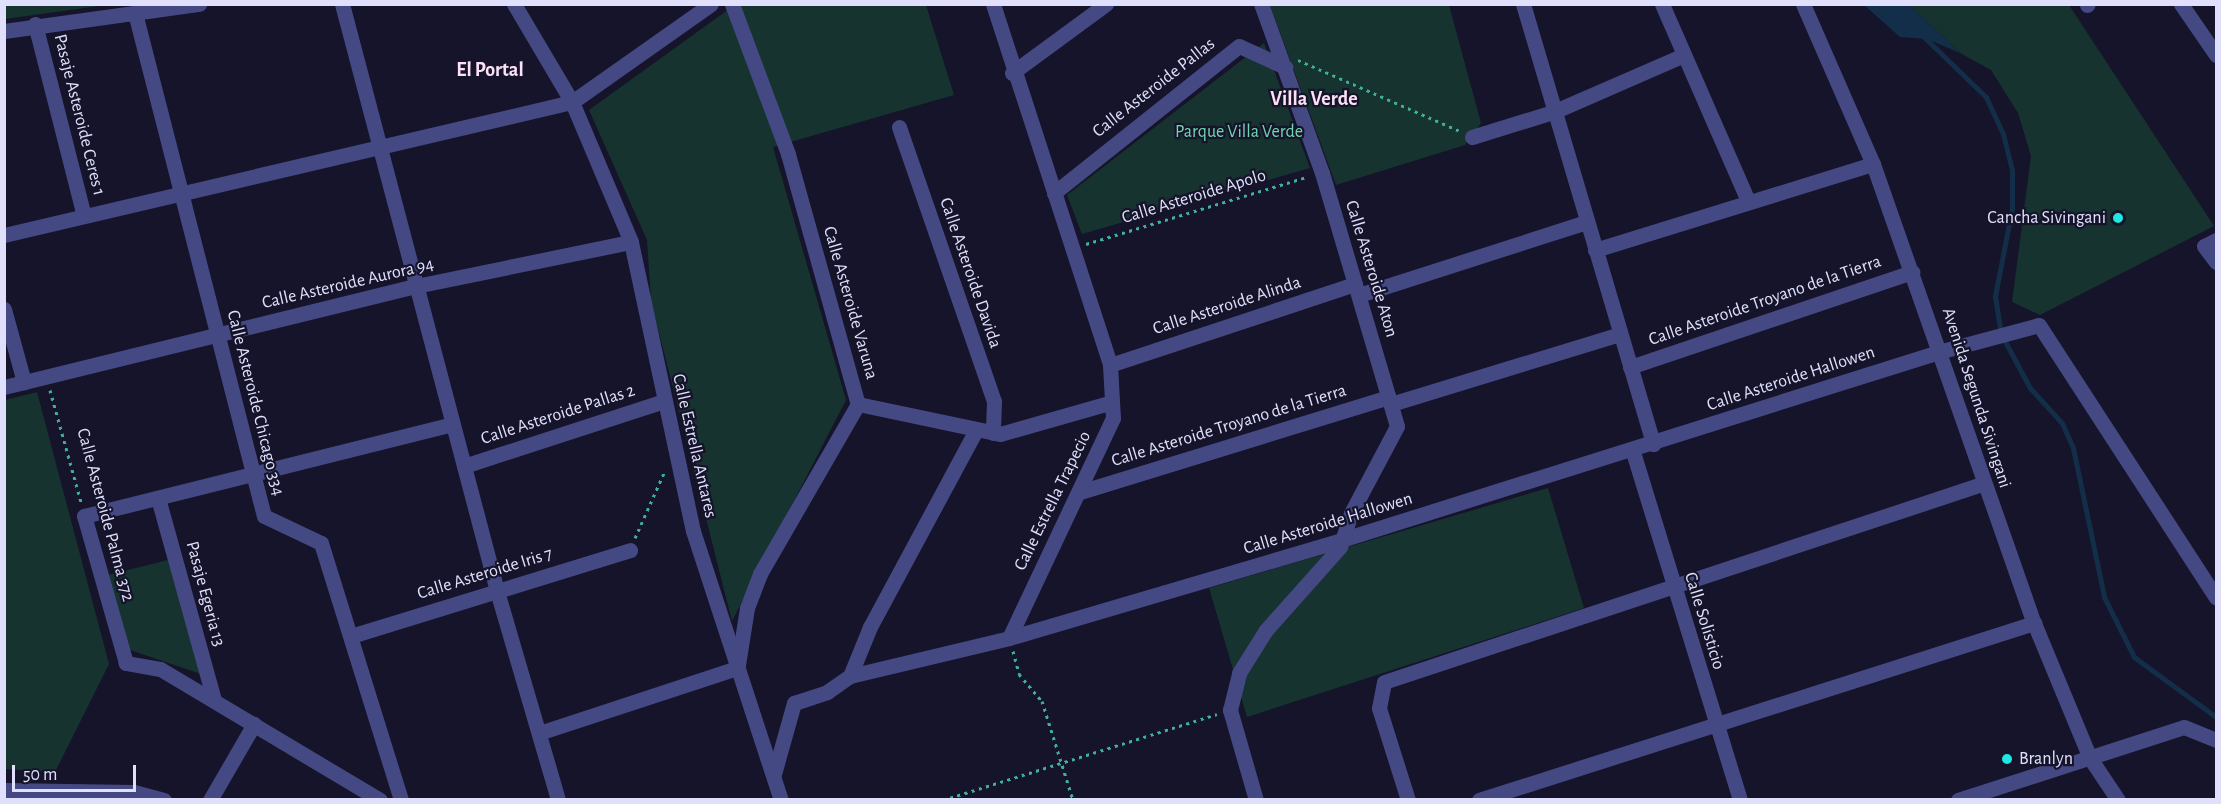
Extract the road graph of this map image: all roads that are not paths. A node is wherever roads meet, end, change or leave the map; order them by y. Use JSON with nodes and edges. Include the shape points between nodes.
{"nodes":[{"id":1,"x":199,"y":4,"type":"edge"},
{"id":2,"x":342,"y":4,"type":"edge"},
{"id":3,"x":514,"y":4,"type":"edge"},
{"id":4,"x":711,"y":4,"type":"edge"},
{"id":5,"x":732,"y":4,"type":"edge"},
{"id":6,"x":993,"y":4,"type":"edge"},
{"id":7,"x":1106,"y":4,"type":"edge"},
{"id":8,"x":1261,"y":4,"type":"edge"},
{"id":9,"x":1523,"y":4,"type":"edge"},
{"id":10,"x":1662,"y":4,"type":"edge"},
{"id":11,"x":1803,"y":4,"type":"edge"},
{"id":12,"x":2181,"y":4,"type":"edge"},
{"id":13,"x":135,"y":13,"type":"junction"},
{"id":14,"x":35,"y":24,"type":"junction"},
{"id":15,"x":4,"y":31,"type":"edge"},
{"id":16,"x":1684,"y":55,"type":"junction"},
{"id":17,"x":2217,"y":55,"type":"edge"},
{"id":18,"x":1285,"y":67,"type":"junction"},
{"id":19,"x":1012,"y":73,"type":"junction"},
{"id":20,"x":572,"y":102,"type":"junction"},
{"id":21,"x":1553,"y":112,"type":"junction"},
{"id":22,"x":899,"y":127,"type":"dead end"},
{"id":23,"x":1472,"y":137,"type":"road end"},
{"id":24,"x":379,"y":147,"type":"junction"},
{"id":25,"x":1873,"y":164,"type":"junction"},
{"id":26,"x":181,"y":193,"type":"junction"},
{"id":27,"x":1054,"y":193,"type":"junction"},
{"id":28,"x":1748,"y":201,"type":"junction"},
{"id":29,"x":84,"y":216,"type":"junction"},
{"id":30,"x":1586,"y":222,"type":"junction"},
{"id":31,"x":4,"y":235,"type":"edge"},
{"id":32,"x":2217,"y":240,"type":"edge"},
{"id":33,"x":631,"y":242,"type":"junction"},
{"id":34,"x":1595,"y":250,"type":"junction"},
{"id":35,"x":2217,"y":262,"type":"edge"},
{"id":36,"x":1912,"y":272,"type":"junction"},
{"id":37,"x":416,"y":286,"type":"junction"},
{"id":38,"x":1357,"y":289,"type":"junction"},
{"id":39,"x":4,"y":309,"type":"edge"},
{"id":40,"x":1620,"y":334,"type":"junction"},
{"id":41,"x":217,"y":335,"type":"junction"},
{"id":42,"x":1942,"y":351,"type":"junction"},
{"id":43,"x":1110,"y":364,"type":"junction"},
{"id":44,"x":1630,"y":367,"type":"junction"},
{"id":45,"x":24,"y":382,"type":"junction"},
{"id":46,"x":4,"y":387,"type":"edge"},
{"id":47,"x":1390,"y":400,"type":"junction"},
{"id":48,"x":664,"y":401,"type":"junction"},
{"id":49,"x":1112,"y":402,"type":"junction"},
{"id":50,"x":858,"y":404,"type":"junction"},
{"id":51,"x":452,"y":424,"type":"junction"},
{"id":52,"x":975,"y":432,"type":"junction"},
{"id":53,"x":993,"y":433,"type":"junction"},
{"id":54,"x":1653,"y":444,"type":"junction"},
{"id":55,"x":1634,"y":452,"type":"junction"},
{"id":56,"x":464,"y":466,"type":"junction"},
{"id":57,"x":252,"y":476,"type":"junction"},
{"id":58,"x":1982,"y":484,"type":"junction"},
{"id":59,"x":1080,"y":492,"type":"junction"},
{"id":60,"x":158,"y":498,"type":"junction"},
{"id":61,"x":1341,"y":540,"type":"junction"},
{"id":62,"x":630,"y":550,"type":"road end"},
{"id":63,"x":1674,"y":589,"type":"junction"},
{"id":64,"x":497,"y":591,"type":"junction"},
{"id":65,"x":2217,"y":598,"type":"edge"},
{"id":66,"x":2034,"y":623,"type":"junction"},
{"id":67,"x":351,"y":636,"type":"junction"},
{"id":68,"x":1009,"y":638,"type":"junction"},
{"id":69,"x":737,"y":668,"type":"junction"},
{"id":70,"x":850,"y":676,"type":"junction"},
{"id":71,"x":214,"y":700,"type":"junction"},
{"id":72,"x":254,"y":724,"type":"junction"},
{"id":73,"x":1715,"y":728,"type":"junction"},
{"id":74,"x":539,"y":733,"type":"junction"},
{"id":75,"x":2217,"y":740,"type":"edge"},
{"id":76,"x":2090,"y":758,"type":"junction"},
{"id":77,"x":774,"y":774,"type":"junction"},
{"id":78,"x":4,"y":790,"type":"edge"},
{"id":79,"x":164,"y":800,"type":"edge"},
{"id":80,"x":210,"y":800,"type":"edge"},
{"id":81,"x":380,"y":800,"type":"edge"},
{"id":82,"x":401,"y":800,"type":"edge"},
{"id":83,"x":558,"y":800,"type":"edge"},
{"id":84,"x":781,"y":800,"type":"edge"},
{"id":85,"x":1256,"y":800,"type":"edge"},
{"id":86,"x":1408,"y":800,"type":"edge"},
{"id":87,"x":1479,"y":800,"type":"edge"},
{"id":88,"x":1740,"y":800,"type":"edge"},
{"id":89,"x":1958,"y":800,"type":"edge"},
{"id":90,"x":2118,"y":800,"type":"edge"}],
"edges":[{"from":1,"to":13,"type":"street"},
{"from":2,"to":24,"type":"street"},
{"from":3,"to":20,"type":"street","name":"Calle Estrella Antares"},
{"from":4,"to":20,"type":"street"},
{"from":5,"to":50,"type":"street","name":"Calle Asteroide Varuna","via":[[788,154]]},
{"from":6,"to":19,"type":"street","name":"Calle Estrella Trapecio"},
{"from":7,"to":19,"type":"street"},
{"from":8,"to":18,"type":"street","name":"Calle Asteroide Aton"},
{"from":9,"to":21,"type":"street"},
{"from":10,"to":16,"type":"street"},
{"from":11,"to":25,"type":"street","name":"Avenida Segunda Sivingani"},
{"from":12,"to":17,"type":"street"},
{"from":13,"to":14,"type":"street"},
{"from":13,"to":26,"type":"street","name":"Calle Asteroide Chicago 334"},
{"from":14,"to":15,"type":"street"},
{"from":14,"to":29,"type":"street","name":"Pasaje Asteroide Ceres 1"},
{"from":16,"to":21,"type":"street"},
{"from":16,"to":28,"type":"street"},
{"from":18,"to":27,"type":"street","name":"Calle Asteroide Pallas","via":[[1239,46]]},
{"from":18,"to":38,"type":"street","name":"Calle Asteroide Aton"},
{"from":19,"to":27,"type":"street","name":"Calle Estrella Trapecio"},
{"from":20,"to":24,"type":"street"},
{"from":20,"to":33,"type":"street","name":"Calle Estrella Antares"},
{"from":21,"to":23,"type":"street"},
{"from":21,"to":30,"type":"street"},
{"from":22,"to":53,"type":"street","name":"Calle Asteroide Davida","via":[[994,401]]},
{"from":24,"to":26,"type":"street"},
{"from":24,"to":37,"type":"street"},
{"from":25,"to":28,"type":"street"},
{"from":25,"to":36,"type":"street","name":"Avenida Segunda Sivingani"},
{"from":26,"to":29,"type":"street"},
{"from":26,"to":41,"type":"street","name":"Calle Asteroide Chicago 334"},
{"from":27,"to":43,"type":"street","name":"Calle Estrella Trapecio"},
{"from":28,"to":34,"type":"street"},
{"from":29,"to":31,"type":"street"},
{"from":30,"to":34,"type":"street"},
{"from":30,"to":38,"type":"street","name":"Calle Asteroide Alinda"},
{"from":32,"to":35,"type":"street","via":[[2204,246]]},
{"from":33,"to":37,"type":"street","name":"Calle Asteroide Aurora 94"},
{"from":33,"to":48,"type":"street","name":"Calle Estrella Antares"},
{"from":34,"to":40,"type":"street"},
{"from":36,"to":42,"type":"street","name":"Avenida Segunda Sivingani"},
{"from":36,"to":44,"type":"street","name":"Calle Asteroide Troyano de la Tierra"},
{"from":37,"to":41,"type":"street","name":"Calle Asteroide Aurora 94"},
{"from":37,"to":51,"type":"street"},
{"from":38,"to":43,"type":"street","name":"Calle Asteroide Alinda"},
{"from":38,"to":47,"type":"street","name":"Calle Asteroide Aton"},
{"from":39,"to":45,"type":"street"},
{"from":40,"to":44,"type":"street"},
{"from":40,"to":47,"type":"street","name":"Calle Asteroide Troyano de la Tierra"},
{"from":41,"to":45,"type":"street","name":"Calle Asteroide Aurora 94"},
{"from":41,"to":57,"type":"street","name":"Calle Asteroide Chicago 334"},
{"from":42,"to":54,"type":"street","name":"Calle Asteroide Hallowen"},
{"from":42,"to":58,"type":"street","name":"Avenida Segunda Sivingani"},
{"from":42,"to":65,"type":"street","name":"Calle Asteroide Hallowen","via":[[2039,325]]},
{"from":43,"to":49,"type":"street","name":"Calle Estrella Trapecio"},
{"from":44,"to":54,"type":"street"},
{"from":45,"to":46,"type":"street","name":"Calle Asteroide Aurora 94"},
{"from":47,"to":59,"type":"street","name":"Calle Asteroide Troyano de la Tierra"},
{"from":47,"to":61,"type":"street","name":"Calle Asteroide Aton","via":[[1397,426]]},
{"from":48,"to":56,"type":"street","name":"Calle Asteroide Pallas 2"},
{"from":48,"to":69,"type":"street","name":"Calle Estrella Antares","via":[[676,460]]},
{"from":49,"to":53,"type":"street","via":[[1059,421]]},
{"from":49,"to":59,"type":"street","name":"Calle Estrella Trapecio","via":[[1107,438]]},
{"from":50,"to":52,"type":"street"},
{"from":50,"to":69,"type":"street","name":"Calle Asteroide Varuna","via":[[760,574],[747,608]]},
{"from":51,"to":56,"type":"street"},
{"from":51,"to":57,"type":"street"},
{"from":52,"to":53,"type":"street"},
{"from":52,"to":70,"type":"street","via":[[870,627]]},
{"from":54,"to":55,"type":"street","name":"Calle Asteroide Hallowen"},
{"from":55,"to":61,"type":"street","name":"Calle Asteroide Hallowen"},
{"from":55,"to":63,"type":"street","name":"Calle Solisticio"},
{"from":56,"to":64,"type":"street"},
{"from":57,"to":60,"type":"street"},
{"from":57,"to":67,"type":"street","name":"Calle Asteroide Chicago 334","via":[[264,516],[321,543]]},
{"from":58,"to":63,"type":"street"},
{"from":58,"to":66,"type":"street","name":"Avenida Segunda Sivingani"},
{"from":59,"to":68,"type":"street","name":"Calle Estrella Trapecio"},
{"from":60,"to":71,"type":"street","name":"Pasaje Egeria 13"},
{"from":60,"to":71,"type":"street","name":"Calle Asteroide Palma 372","via":[[84,516],[126,663],[160,669]]},
{"from":61,"to":68,"type":"street","name":"Calle Asteroide Hallowen"},
{"from":61,"to":85,"type":"street","name":"Calle Asteroide Aton","via":[[1329,562],[1266,630],[1239,674],[1230,710]]},
{"from":62,"to":64,"type":"street","name":"Calle Asteroide Iris 7"},
{"from":63,"to":73,"type":"street","name":"Calle Solisticio"},
{"from":63,"to":86,"type":"street","via":[[1384,682],[1379,708]]},
{"from":64,"to":67,"type":"street","name":"Calle Asteroide Iris 7"},
{"from":64,"to":74,"type":"street"},
{"from":66,"to":73,"type":"street"},
{"from":66,"to":76,"type":"street","name":"Avenida Segunda Sivingani"},
{"from":67,"to":82,"type":"street","name":"Calle Asteroide Chicago 334"},
{"from":68,"to":70,"type":"street","name":"Calle Asteroide Hallowen"},
{"from":69,"to":74,"type":"street"},
{"from":69,"to":77,"type":"street","name":"Calle Estrella Antares"},
{"from":70,"to":77,"type":"street","name":"Calle Asteroide Hallowen","via":[[827,692],[794,704]]},
{"from":71,"to":72,"type":"street"},
{"from":72,"to":80,"type":"street"},
{"from":72,"to":81,"type":"street"},
{"from":73,"to":87,"type":"street"},
{"from":73,"to":88,"type":"street","name":"Calle Solisticio"},
{"from":74,"to":83,"type":"street"},
{"from":75,"to":76,"type":"street","via":[[2184,727]]},
{"from":76,"to":89,"type":"street"},
{"from":76,"to":90,"type":"street","name":"Avenida Segunda Sivingani"},
{"from":77,"to":84,"type":"street","name":"Calle Estrella Antares"},
{"from":78,"to":79,"type":"street","via":[[134,792]]}]}
